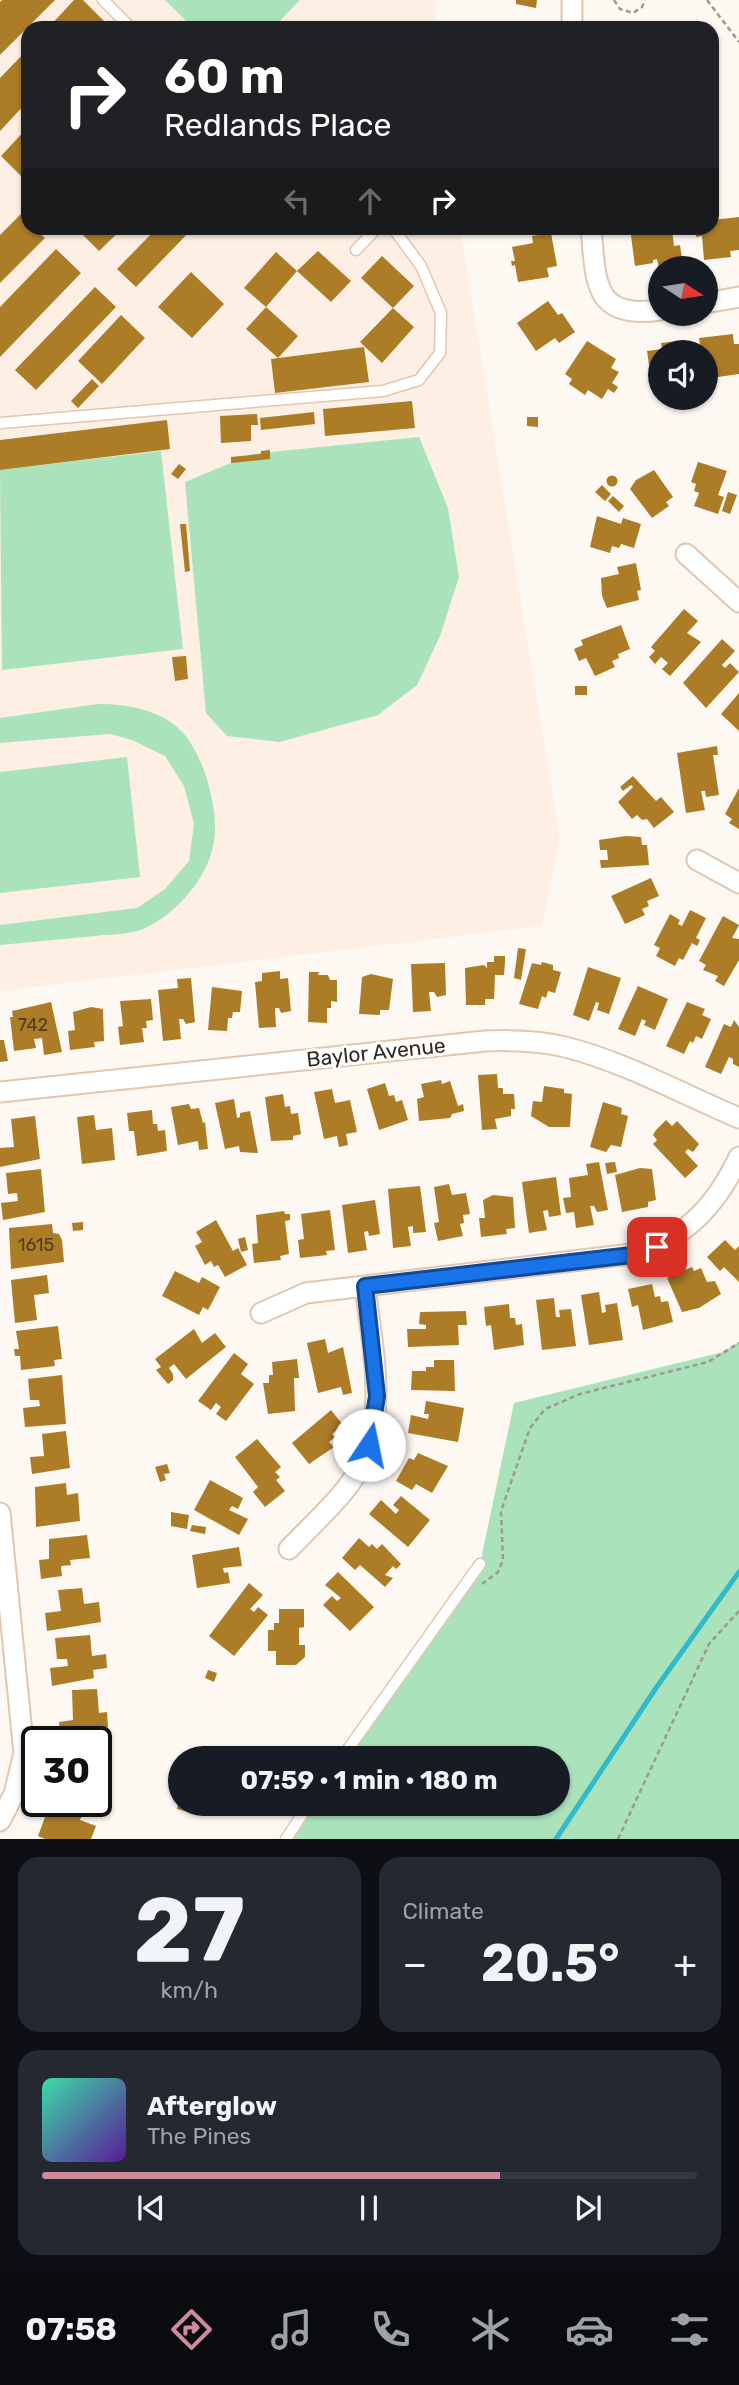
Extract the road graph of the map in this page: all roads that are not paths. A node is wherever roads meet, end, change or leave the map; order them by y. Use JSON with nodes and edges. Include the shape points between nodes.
{"nodes":[{"id":1,"x":103,"y":0,"type":"edge"},
{"id":2,"x":572,"y":0,"type":"edge"},
{"id":3,"x":124,"y":21,"type":"edge"},
{"id":4,"x":572,"y":21,"type":"edge"},
{"id":5,"x":370,"y":235,"type":"edge"},
{"id":6,"x":398,"y":235,"type":"edge"},
{"id":7,"x":592,"y":235,"type":"edge"},
{"id":8,"x":356,"y":250,"type":"dead end"},
{"id":9,"x":739,"y":298,"type":"edge"},
{"id":10,"x":718,"y":301,"type":"edge"},
{"id":11,"x":648,"y":312,"type":"edge"},
{"id":12,"x":0,"y":423,"type":"edge"},
{"id":13,"x":686,"y":554,"type":"dead end"},
{"id":14,"x":739,"y":602,"type":"edge"},
{"id":15,"x":697,"y":860,"type":"dead end"},
{"id":16,"x":739,"y":883,"type":"edge"},
{"id":17,"x":0,"y":1092,"type":"edge"},
{"id":18,"x":739,"y":1118,"type":"edge"},
{"id":19,"x":739,"y":1157,"type":"edge"},
{"id":20,"x":365,"y":1286,"type":"junction"},
{"id":21,"x":261,"y":1313,"type":"dead end"},
{"id":22,"x":0,"y":1513,"type":"edge"},
{"id":23,"x":289,"y":1549,"type":"dead end"},
{"id":24,"x":480,"y":1564,"type":"dead end"},
{"id":25,"x":350,"y":1746,"type":"edge"},
{"id":26,"x":301,"y":1816,"type":"edge"},
{"id":27,"x":0,"y":1821,"type":"edge"},
{"id":28,"x":286,"y":1839,"type":"edge"}],
"edges":[{"from":1,"to":3,"type":"lane"},
{"from":2,"to":4,"type":"street"},
{"from":5,"to":8,"type":"lane"},
{"from":6,"to":12,"type":"lane","via":[[421,266],[441,313],[440,353],[419,380],[383,391]]},
{"from":7,"to":11,"type":"street","via":[[599,290],[623,311]]},
{"from":9,"to":10,"type":"street"},
{"from":13,"to":14,"type":"street"},
{"from":15,"to":16,"type":"street"},
{"from":17,"to":18,"type":"street","name":"Baylor Avenue","via":[[519,1040],[567,1047],[614,1063]]},
{"from":19,"to":20,"type":"street","via":[[704,1214],[674,1238],[640,1254]]},
{"from":20,"to":21,"type":"street","via":[[306,1293]]},
{"from":20,"to":23,"type":"street","via":[[377,1396],[369,1445],[346,1489]]},
{"from":22,"to":27,"type":"street","via":[[24,1753]]},
{"from":24,"to":25,"type":"lane"},
{"from":26,"to":28,"type":"lane"}]}
